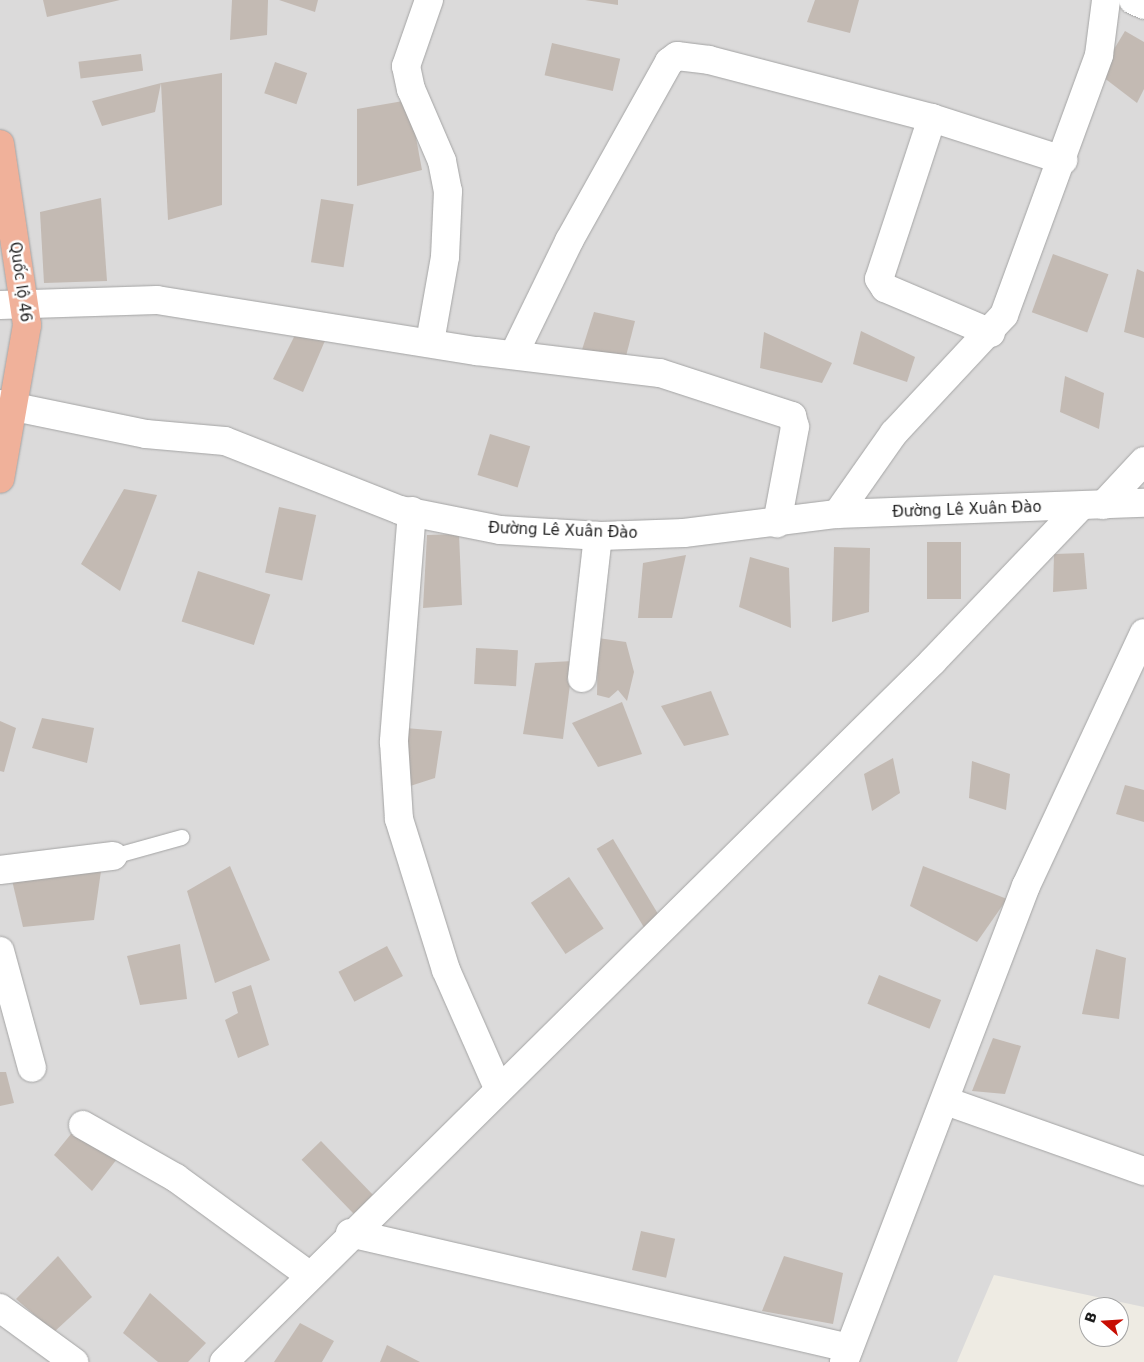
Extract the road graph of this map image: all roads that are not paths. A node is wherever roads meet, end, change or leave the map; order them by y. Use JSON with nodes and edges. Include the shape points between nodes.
{"nodes":[{"id":1,"x":429,"y":0,"type":"edge"},
{"id":2,"x":1106,"y":0,"type":"edge"},
{"id":3,"x":1133,"y":0,"type":"edge"},
{"id":4,"x":1144,"y":5,"type":"edge"},
{"id":5,"x":932,"y":118,"type":"junction"},
{"id":6,"x":0,"y":144,"type":"edge"},
{"id":7,"x":1063,"y":160,"type":"junction"},
{"id":8,"x":12,"y":304,"type":"edge"},
{"id":9,"x":991,"y":333,"type":"junction"},
{"id":10,"x":430,"y":342,"type":"junction"},
{"id":11,"x":514,"y":354,"type":"junction"},
{"id":12,"x":7,"y":405,"type":"edge"},
{"id":13,"x":1144,"y":461,"type":"edge"},
{"id":14,"x":0,"y":479,"type":"edge"},
{"id":15,"x":1144,"y":503,"type":"edge"},
{"id":16,"x":1092,"y":505,"type":"junction"},
{"id":17,"x":412,"y":511,"type":"junction"},
{"id":18,"x":836,"y":514,"type":"junction"},
{"id":19,"x":777,"y":522,"type":"junction"},
{"id":20,"x":598,"y":536,"type":"junction"},
{"id":21,"x":1144,"y":633,"type":"edge"},
{"id":22,"x":582,"y":678,"type":"dead end"},
{"id":23,"x":181,"y":837,"type":"dead end"},
{"id":24,"x":113,"y":856,"type":"joint"},
{"id":25,"x":0,"y":870,"type":"edge"},
{"id":26,"x":0,"y":951,"type":"edge"},
{"id":27,"x":32,"y":1068,"type":"dead end"},
{"id":28,"x":498,"y":1088,"type":"junction"},
{"id":29,"x":946,"y":1101,"type":"junction"},
{"id":30,"x":83,"y":1125,"type":"dead end"},
{"id":31,"x":1144,"y":1171,"type":"edge"},
{"id":32,"x":350,"y":1233,"type":"junction"},
{"id":33,"x":309,"y":1275,"type":"junction"},
{"id":34,"x":0,"y":1308,"type":"edge"},
{"id":35,"x":846,"y":1355,"type":"edge"},
{"id":36,"x":74,"y":1362,"type":"edge"},
{"id":37,"x":224,"y":1362,"type":"edge"}],
"edges":[{"from":1,"to":10,"type":"street","via":[[406,66],[411,89],[442,161],[448,191],[445,257]]},
{"from":2,"to":7,"type":"street","via":[[1099,54]]},
{"from":3,"to":4,"type":"street"},
{"from":5,"to":7,"type":"street"},
{"from":5,"to":9,"type":"street","via":[[879,279],[885,288]]},
{"from":5,"to":11,"type":"street","via":[[709,60],[678,56],[669,62],[569,241]]},
{"from":6,"to":8,"type":"highway","name":"Quốc lộ 46"},
{"from":7,"to":9,"type":"street","via":[[1016,285]]},
{"from":8,"to":10,"type":"street","via":[[157,300]]},
{"from":8,"to":12,"type":"highway","name":"Quốc lộ 46","via":[[27,326]]},
{"from":9,"to":18,"type":"street","via":[[894,433]]},
{"from":10,"to":11,"type":"street"},
{"from":11,"to":19,"type":"street","via":[[660,373],[792,416],[795,427]]},
{"from":12,"to":14,"type":"highway","name":"Quốc lộ 46"},
{"from":12,"to":17,"type":"street","name":"Đường Lê Xuân Đào","via":[[146,434],[225,441]]},
{"from":13,"to":16,"type":"street"},
{"from":15,"to":16,"type":"street","name":"Đường Lê Xuân Đào"},
{"from":16,"to":18,"type":"street","name":"Đường Lê Xuân Đào"},
{"from":16,"to":28,"type":"street"},
{"from":17,"to":20,"type":"street","name":"Đường Lê Xuân Đào","via":[[479,528]]},
{"from":17,"to":28,"type":"street","via":[[394,742],[399,818],[446,970]]},
{"from":18,"to":19,"type":"street","name":"Đường Lê Xuân Đào"},
{"from":19,"to":20,"type":"street","name":"Đường Lê Xuân Đào"},
{"from":20,"to":22,"type":"street"},
{"from":21,"to":29,"type":"street","via":[[1026,886]]},
{"from":23,"to":24,"type":"lane"},
{"from":24,"to":25,"type":"street"},
{"from":26,"to":27,"type":"street"},
{"from":28,"to":32,"type":"street"},
{"from":29,"to":31,"type":"street"},
{"from":29,"to":35,"type":"street"},
{"from":30,"to":33,"type":"street","via":[[176,1178]]},
{"from":32,"to":33,"type":"street"},
{"from":32,"to":35,"type":"street"},
{"from":33,"to":37,"type":"street"},
{"from":34,"to":36,"type":"street"}]}
